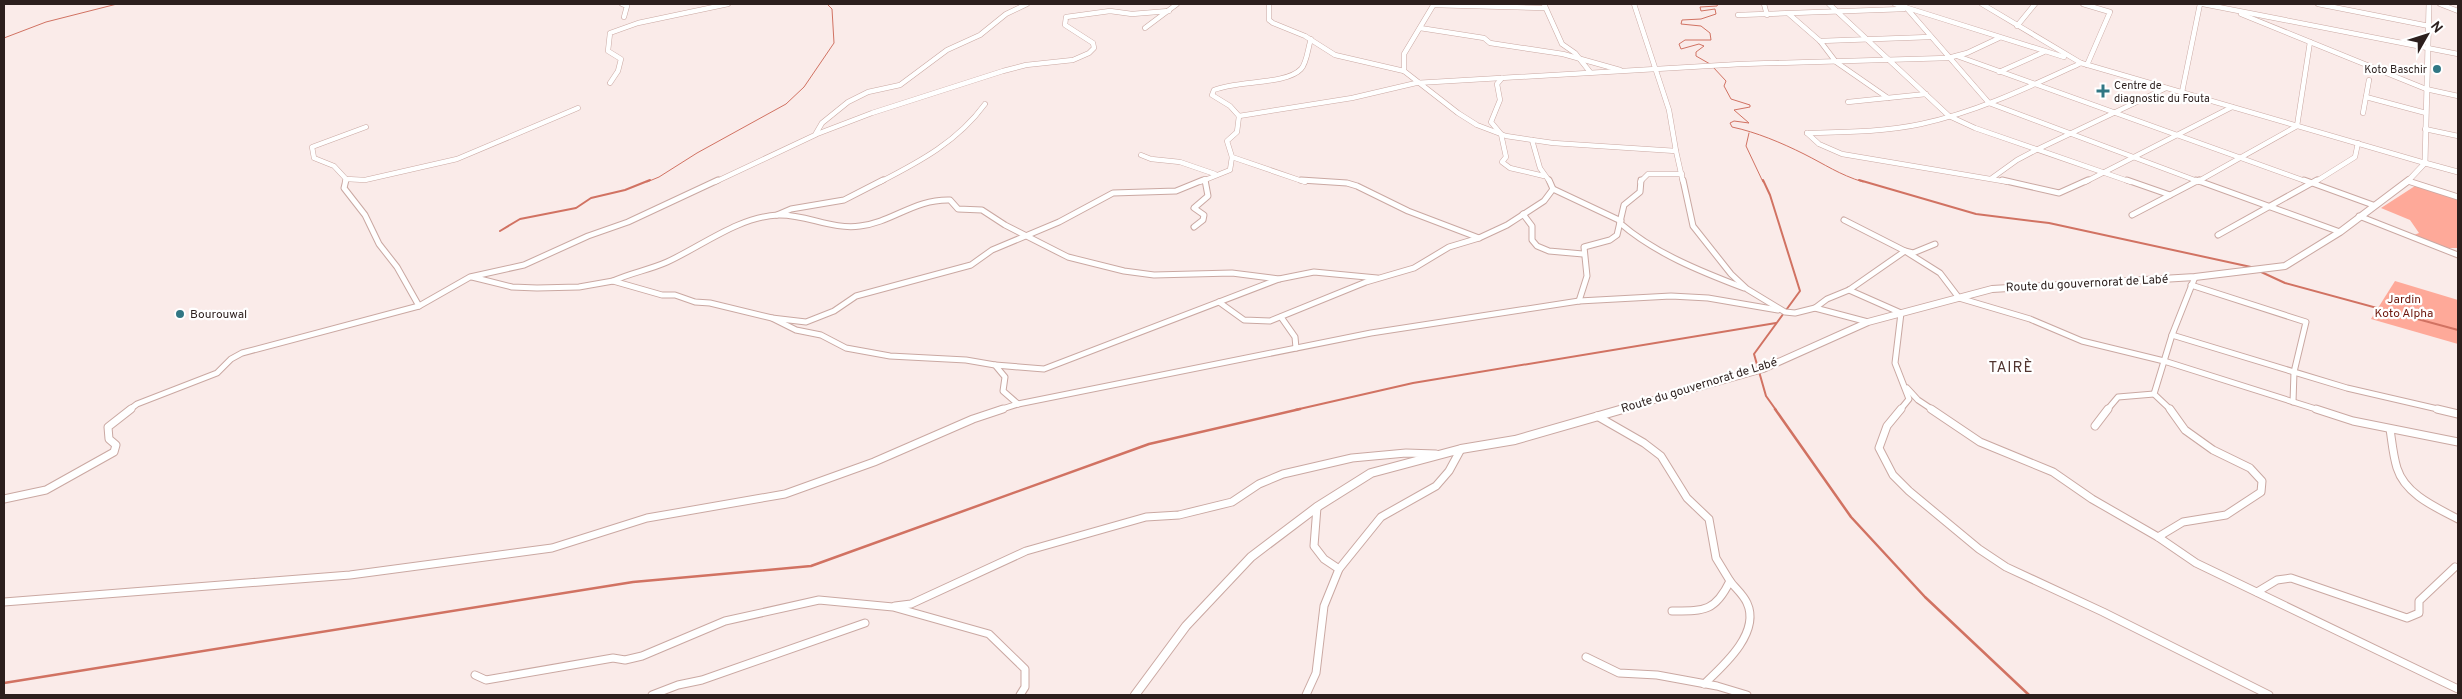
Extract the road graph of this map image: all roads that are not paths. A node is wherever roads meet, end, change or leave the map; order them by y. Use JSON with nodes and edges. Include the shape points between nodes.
{"nodes":[{"id":1,"x":622,"y":4,"type":"edge"},
{"id":2,"x":728,"y":4,"type":"edge"},
{"id":3,"x":1027,"y":4,"type":"edge"},
{"id":4,"x":1177,"y":4,"type":"edge"},
{"id":5,"x":1269,"y":4,"type":"edge"},
{"id":6,"x":1433,"y":4,"type":"edge"},
{"id":7,"x":1634,"y":4,"type":"edge"},
{"id":8,"x":1764,"y":4,"type":"edge"},
{"id":9,"x":1829,"y":4,"type":"edge"},
{"id":10,"x":1895,"y":4,"type":"edge"},
{"id":11,"x":1982,"y":4,"type":"edge"},
{"id":12,"x":2035,"y":4,"type":"edge"},
{"id":13,"x":2083,"y":4,"type":"edge"},
{"id":14,"x":2202,"y":4,"type":"edge"},
{"id":15,"x":2318,"y":4,"type":"edge"},
{"id":16,"x":2429,"y":4,"type":"edge"},
{"id":17,"x":2440,"y":4,"type":"edge"},
{"id":18,"x":1545,"y":6,"type":"edge"},
{"id":19,"x":2458,"y":6,"type":"edge"},
{"id":20,"x":1905,"y":7,"type":"edge"},
{"id":21,"x":2230,"y":9,"type":"junction"},
{"id":22,"x":1169,"y":11,"type":"junction"},
{"id":23,"x":1837,"y":11,"type":"junction"},
{"id":24,"x":2458,"y":11,"type":"edge"},
{"id":25,"x":1789,"y":14,"type":"junction"},
{"id":26,"x":1738,"y":15,"type":"dead end"},
{"id":27,"x":1767,"y":15,"type":"junction"},
{"id":28,"x":624,"y":17,"type":"dead end"},
{"id":29,"x":2018,"y":26,"type":"junction"},
{"id":30,"x":2429,"y":26,"type":"junction"},
{"id":31,"x":1145,"y":28,"type":"dead end"},
{"id":32,"x":1420,"y":28,"type":"junction"},
{"id":33,"x":1930,"y":37,"type":"junction"},
{"id":34,"x":1999,"y":38,"type":"junction"},
{"id":35,"x":1311,"y":39,"type":"junction"},
{"id":36,"x":1868,"y":39,"type":"junction"},
{"id":37,"x":1820,"y":41,"type":"junction"},
{"id":38,"x":2310,"y":42,"type":"junction"},
{"id":39,"x":2427,"y":48,"type":"junction"},
{"id":40,"x":2044,"y":52,"type":"junction"},
{"id":41,"x":2458,"y":54,"type":"edge"},
{"id":42,"x":1957,"y":56,"type":"junction"},
{"id":43,"x":1578,"y":58,"type":"junction"},
{"id":44,"x":1948,"y":58,"type":"junction"},
{"id":45,"x":2071,"y":58,"type":"junction"},
{"id":46,"x":1890,"y":60,"type":"junction"},
{"id":47,"x":1836,"y":62,"type":"junction"},
{"id":48,"x":2081,"y":63,"type":"junction"},
{"id":49,"x":2087,"y":65,"type":"junction"},
{"id":50,"x":1655,"y":69,"type":"junction"},
{"id":51,"x":1404,"y":71,"type":"junction"},
{"id":52,"x":1627,"y":71,"type":"junction"},
{"id":53,"x":1590,"y":72,"type":"junction"},
{"id":54,"x":1999,"y":72,"type":"junction"},
{"id":55,"x":1502,"y":78,"type":"junction"},
{"id":56,"x":2369,"y":80,"type":"dead end"},
{"id":57,"x":610,"y":83,"type":"dead end"},
{"id":58,"x":1416,"y":83,"type":"junction"},
{"id":59,"x":2034,"y":84,"type":"junction"},
{"id":60,"x":2166,"y":88,"type":"junction"},
{"id":61,"x":2426,"y":89,"type":"junction"},
{"id":62,"x":2182,"y":92,"type":"junction"},
{"id":63,"x":1926,"y":94,"type":"junction"},
{"id":64,"x":2458,"y":96,"type":"edge"},
{"id":65,"x":2366,"y":97,"type":"junction"},
{"id":66,"x":1888,"y":98,"type":"junction"},
{"id":67,"x":1848,"y":102,"type":"dead end"},
{"id":68,"x":1989,"y":103,"type":"junction"},
{"id":69,"x":985,"y":104,"type":"dead end"},
{"id":70,"x":2232,"y":107,"type":"junction"},
{"id":71,"x":578,"y":108,"type":"dead end"},
{"id":72,"x":2116,"y":113,"type":"junction"},
{"id":73,"x":2363,"y":113,"type":"dead end"},
{"id":74,"x":2426,"y":114,"type":"junction"},
{"id":75,"x":1239,"y":116,"type":"junction"},
{"id":76,"x":1949,"y":116,"type":"junction"},
{"id":77,"x":2297,"y":126,"type":"junction"},
{"id":78,"x":366,"y":127,"type":"dead end"},
{"id":79,"x":2425,"y":129,"type":"junction"},
{"id":80,"x":1501,"y":134,"type":"junction"},
{"id":81,"x":815,"y":135,"type":"junction"},
{"id":82,"x":2070,"y":135,"type":"junction"},
{"id":83,"x":2177,"y":135,"type":"junction"},
{"id":84,"x":2458,"y":136,"type":"edge"},
{"id":85,"x":1532,"y":140,"type":"junction"},
{"id":86,"x":2358,"y":144,"type":"junction"},
{"id":87,"x":2036,"y":150,"type":"junction"},
{"id":88,"x":1676,"y":151,"type":"junction"},
{"id":89,"x":1140,"y":155,"type":"dead end"},
{"id":90,"x":1232,"y":157,"type":"junction"},
{"id":91,"x":2133,"y":158,"type":"junction"},
{"id":92,"x":2242,"y":158,"type":"junction"},
{"id":93,"x":2425,"y":163,"type":"junction"},
{"id":94,"x":2458,"y":172,"type":"edge"},
{"id":95,"x":2104,"y":173,"type":"junction"},
{"id":96,"x":1682,"y":174,"type":"junction"},
{"id":97,"x":1216,"y":175,"type":"junction"},
{"id":98,"x":1544,"y":176,"type":"junction"},
{"id":99,"x":1205,"y":178,"type":"junction"},
{"id":100,"x":1992,"y":178,"type":"junction"},
{"id":101,"x":346,"y":180,"type":"junction"},
{"id":102,"x":2198,"y":181,"type":"junction"},
{"id":103,"x":2408,"y":181,"type":"junction"},
{"id":104,"x":2313,"y":183,"type":"junction"},
{"id":105,"x":1553,"y":189,"type":"junction"},
{"id":106,"x":2170,"y":195,"type":"junction"},
{"id":107,"x":2458,"y":197,"type":"edge"},
{"id":108,"x":2373,"y":205,"type":"junction"},
{"id":109,"x":2268,"y":206,"type":"junction"},
{"id":110,"x":1523,"y":214,"type":"junction"},
{"id":111,"x":777,"y":215,"type":"junction"},
{"id":112,"x":2132,"y":215,"type":"dead end"},
{"id":113,"x":2359,"y":216,"type":"junction"},
{"id":114,"x":1844,"y":220,"type":"dead end"},
{"id":115,"x":1620,"y":222,"type":"junction"},
{"id":116,"x":1194,"y":227,"type":"dead end"},
{"id":117,"x":2340,"y":232,"type":"junction"},
{"id":118,"x":2218,"y":234,"type":"dead end"},
{"id":119,"x":1028,"y":236,"type":"junction"},
{"id":120,"x":1479,"y":238,"type":"junction"},
{"id":121,"x":1935,"y":244,"type":"dead end"},
{"id":122,"x":1905,"y":251,"type":"junction"},
{"id":123,"x":1583,"y":254,"type":"junction"},
{"id":124,"x":2458,"y":255,"type":"edge"},
{"id":125,"x":470,"y":277,"type":"junction"},
{"id":126,"x":2195,"y":277,"type":"junction"},
{"id":127,"x":1382,"y":278,"type":"junction"},
{"id":128,"x":1279,"y":279,"type":"junction"},
{"id":129,"x":613,"y":281,"type":"junction"},
{"id":130,"x":2191,"y":286,"type":"junction"},
{"id":131,"x":1747,"y":289,"type":"junction"},
{"id":132,"x":1849,"y":290,"type":"junction"},
{"id":133,"x":1959,"y":298,"type":"junction"},
{"id":134,"x":1580,"y":301,"type":"junction"},
{"id":135,"x":1219,"y":302,"type":"junction"},
{"id":136,"x":419,"y":306,"type":"junction"},
{"id":137,"x":1815,"y":308,"type":"junction"},
{"id":138,"x":1778,"y":310,"type":"junction"},
{"id":139,"x":1901,"y":313,"type":"junction"},
{"id":140,"x":1281,"y":317,"type":"junction"},
{"id":141,"x":772,"y":318,"type":"junction"},
{"id":142,"x":1868,"y":322,"type":"junction"},
{"id":143,"x":2172,"y":335,"type":"junction"},
{"id":144,"x":1296,"y":348,"type":"junction"},
{"id":145,"x":2164,"y":361,"type":"junction"},
{"id":146,"x":994,"y":365,"type":"junction"},
{"id":147,"x":2294,"y":372,"type":"junction"},
{"id":148,"x":1907,"y":388,"type":"junction"},
{"id":149,"x":2154,"y":394,"type":"junction"},
{"id":150,"x":2293,"y":402,"type":"junction"},
{"id":151,"x":1018,"y":404,"type":"junction"},
{"id":152,"x":2458,"y":414,"type":"edge"},
{"id":153,"x":1597,"y":416,"type":"junction"},
{"id":154,"x":2095,"y":426,"type":"dead end"},
{"id":155,"x":2390,"y":429,"type":"junction"},
{"id":156,"x":2458,"y":442,"type":"edge"},
{"id":157,"x":1461,"y":449,"type":"junction"},
{"id":158,"x":1446,"y":454,"type":"junction"},
{"id":159,"x":4,"y":499,"type":"edge"},
{"id":160,"x":1317,"y":507,"type":"junction"},
{"id":161,"x":2458,"y":519,"type":"edge"},
{"id":162,"x":2158,"y":537,"type":"junction"},
{"id":163,"x":2455,"y":567,"type":"dead end"},
{"id":164,"x":1339,"y":569,"type":"junction"},
{"id":165,"x":1730,"y":581,"type":"junction"},
{"id":166,"x":2257,"y":592,"type":"junction"},
{"id":167,"x":4,"y":602,"type":"edge"},
{"id":168,"x":893,"y":607,"type":"junction"},
{"id":169,"x":1672,"y":611,"type":"dead end"},
{"id":170,"x":866,"y":623,"type":"dead end"},
{"id":171,"x":1586,"y":657,"type":"dead end"},
{"id":172,"x":475,"y":675,"type":"dead end"},
{"id":173,"x":1704,"y":684,"type":"junction"},
{"id":174,"x":2458,"y":689,"type":"edge"},
{"id":175,"x":1738,"y":694,"type":"edge"},
{"id":176,"x":652,"y":695,"type":"edge"},
{"id":177,"x":1020,"y":695,"type":"edge"},
{"id":178,"x":1135,"y":695,"type":"edge"},
{"id":179,"x":1306,"y":695,"type":"edge"},
{"id":180,"x":1747,"y":695,"type":"edge"},
{"id":181,"x":2269,"y":695,"type":"edge"}],
"edges":[{"from":1,"to":28,"type":"street","via":[[627,6]]},
{"from":2,"to":57,"type":"street","via":[[610,33],[608,51],[620,59],[618,71]]},
{"from":3,"to":81,"type":"street","via":[[1006,14],[980,35],[947,50],[900,85],[860,94],[822,123]]},
{"from":4,"to":22,"type":"street"},
{"from":5,"to":35,"type":"street","via":[[1272,23]]},
{"from":6,"to":18,"type":"street"},
{"from":6,"to":32,"type":"street"},
{"from":7,"to":50,"type":"street"},
{"from":8,"to":27,"type":"street"},
{"from":9,"to":23,"type":"street"},
{"from":10,"to":20,"type":"street"},
{"from":11,"to":29,"type":"street"},
{"from":12,"to":29,"type":"street"},
{"from":13,"to":49,"type":"street","via":[[2110,12]]},
{"from":14,"to":21,"type":"street"},
{"from":14,"to":62,"type":"street"},
{"from":15,"to":30,"type":"street"},
{"from":16,"to":30,"type":"street"},
{"from":17,"to":19,"type":"street"},
{"from":17,"to":24,"type":"street"},
{"from":18,"to":43,"type":"street","via":[[1562,44]]},
{"from":20,"to":23,"type":"street"},
{"from":20,"to":33,"type":"street"},
{"from":20,"to":34,"type":"street"},
{"from":21,"to":38,"type":"street"},
{"from":21,"to":39,"type":"street"},
{"from":22,"to":31,"type":"street"},
{"from":22,"to":81,"type":"street","via":[[1132,14],[1110,11],[1066,17],[1065,25],[1093,43],[1094,48],[1086,55],[1000,72]]},
{"from":23,"to":25,"type":"street"},
{"from":23,"to":36,"type":"street"},
{"from":25,"to":27,"type":"street"},
{"from":25,"to":37,"type":"street"},
{"from":26,"to":27,"type":"street"},
{"from":29,"to":45,"type":"street"},
{"from":30,"to":39,"type":"street"},
{"from":32,"to":43,"type":"street"},
{"from":32,"to":51,"type":"street","via":[[1413,45],[1404,54]]},
{"from":33,"to":36,"type":"street"},
{"from":33,"to":44,"type":"street"},
{"from":34,"to":40,"type":"street"},
{"from":34,"to":42,"type":"street"},
{"from":35,"to":51,"type":"street","via":[[1336,55]]},
{"from":35,"to":75,"type":"street","via":[[1299,71],[1214,90],[1212,95]]},
{"from":36,"to":37,"type":"street"},
{"from":36,"to":46,"type":"street"},
{"from":37,"to":47,"type":"street"},
{"from":38,"to":61,"type":"street"},
{"from":38,"to":77,"type":"street"},
{"from":39,"to":41,"type":"street"},
{"from":39,"to":61,"type":"street"},
{"from":40,"to":45,"type":"street"},
{"from":40,"to":54,"type":"street"},
{"from":42,"to":44,"type":"street"},
{"from":42,"to":54,"type":"street"},
{"from":43,"to":52,"type":"street"},
{"from":43,"to":53,"type":"street"},
{"from":44,"to":46,"type":"street"},
{"from":44,"to":68,"type":"street"},
{"from":45,"to":48,"type":"street"},
{"from":46,"to":47,"type":"street"},
{"from":46,"to":63,"type":"street"},
{"from":47,"to":50,"type":"street"},
{"from":47,"to":66,"type":"street"},
{"from":48,"to":49,"type":"street"},
{"from":48,"to":59,"type":"street"},
{"from":49,"to":60,"type":"street"},
{"from":50,"to":52,"type":"street"},
{"from":50,"to":88,"type":"street","via":[[1669,110]]},
{"from":51,"to":58,"type":"street"},
{"from":52,"to":53,"type":"street"},
{"from":53,"to":55,"type":"street"},
{"from":54,"to":59,"type":"street"},
{"from":55,"to":58,"type":"street"},
{"from":55,"to":80,"type":"street","via":[[1497,84],[1500,100],[1491,122]]},
{"from":56,"to":65,"type":"street"},
{"from":58,"to":75,"type":"street","via":[[1352,98]]},
{"from":58,"to":80,"type":"street","via":[[1461,116]]},
{"from":59,"to":68,"type":"street"},
{"from":59,"to":72,"type":"street"},
{"from":60,"to":62,"type":"street"},
{"from":60,"to":72,"type":"street"},
{"from":61,"to":64,"type":"street"},
{"from":61,"to":74,"type":"street"},
{"from":62,"to":70,"type":"street"},
{"from":63,"to":66,"type":"street"},
{"from":63,"to":76,"type":"street"},
{"from":65,"to":73,"type":"street"},
{"from":65,"to":74,"type":"street"},
{"from":66,"to":67,"type":"street"},
{"from":68,"to":76,"type":"street"},
{"from":68,"to":82,"type":"street"},
{"from":69,"to":111,"type":"street","via":[[959,133],[914,166],[851,198]]},
{"from":70,"to":77,"type":"street"},
{"from":70,"to":83,"type":"street"},
{"from":71,"to":101,"type":"street","via":[[469,155],[385,176]]},
{"from":72,"to":82,"type":"street"},
{"from":72,"to":83,"type":"street"},
{"from":74,"to":79,"type":"street"},
{"from":75,"to":90,"type":"street","via":[[1238,132],[1227,141]]},
{"from":76,"to":87,"type":"street"},
{"from":76,"to":100,"type":"street","via":[[1920,124],[1852,132],[1806,133],[1819,144],[1842,154]]},
{"from":77,"to":86,"type":"street"},
{"from":77,"to":92,"type":"street"},
{"from":78,"to":101,"type":"street","via":[[312,147],[314,158],[334,166]]},
{"from":79,"to":84,"type":"street"},
{"from":79,"to":93,"type":"street"},
{"from":80,"to":85,"type":"street"},
{"from":80,"to":98,"type":"street","via":[[1506,157],[1502,162],[1510,168]]},
{"from":81,"to":125,"type":"street","via":[[683,198],[524,265]]},
{"from":82,"to":87,"type":"street"},
{"from":82,"to":91,"type":"street"},
{"from":83,"to":91,"type":"street"},
{"from":83,"to":92,"type":"street"},
{"from":85,"to":88,"type":"street"},
{"from":85,"to":98,"type":"street"},
{"from":86,"to":93,"type":"street"},
{"from":86,"to":104,"type":"street","via":[[2355,157]]},
{"from":87,"to":95,"type":"street"},
{"from":87,"to":100,"type":"street"},
{"from":88,"to":96,"type":"street"},
{"from":89,"to":97,"type":"street","via":[[1180,162]]},
{"from":90,"to":97,"type":"street","via":[[1230,170]]},
{"from":90,"to":120,"type":"street","via":[[1306,182],[1357,186],[1408,211]]},
{"from":91,"to":95,"type":"street"},
{"from":91,"to":102,"type":"street"},
{"from":92,"to":102,"type":"street"},
{"from":92,"to":104,"type":"street"},
{"from":93,"to":94,"type":"street"},
{"from":93,"to":103,"type":"street","name":"Route du gouvernorat de Labé"},
{"from":95,"to":100,"type":"street","via":[[2059,193]]},
{"from":95,"to":106,"type":"street"},
{"from":96,"to":115,"type":"street","via":[[1648,174],[1640,181],[1640,192],[1624,205]]},
{"from":96,"to":131,"type":"street","via":[[1693,226]]},
{"from":97,"to":99,"type":"street"},
{"from":98,"to":105,"type":"street"},
{"from":99,"to":116,"type":"street","via":[[1208,196],[1194,208],[1204,216]]},
{"from":99,"to":119,"type":"street","via":[[1176,191],[1113,193]]},
{"from":101,"to":136,"type":"street","via":[[344,188],[366,215],[379,244],[397,267]]},
{"from":102,"to":106,"type":"street"},
{"from":102,"to":109,"type":"street"},
{"from":103,"to":107,"type":"street"},
{"from":103,"to":108,"type":"street","name":"Route du gouvernorat de Labé"},
{"from":104,"to":108,"type":"street"},
{"from":104,"to":109,"type":"street"},
{"from":105,"to":110,"type":"street","via":[[1544,201]]},
{"from":105,"to":115,"type":"street"},
{"from":106,"to":112,"type":"street"},
{"from":108,"to":113,"type":"street","name":"Route du gouvernorat de Labé"},
{"from":109,"to":117,"type":"street"},
{"from":109,"to":118,"type":"street"},
{"from":110,"to":120,"type":"street"},
{"from":110,"to":123,"type":"street","via":[[1532,226],[1532,238],[1538,246],[1553,252]]},
{"from":111,"to":119,"type":"street","via":[[841,226],[861,226],[900,213],[916,202],[942,199],[950,200],[958,209],[982,210]]},
{"from":111,"to":129,"type":"street","via":[[761,218],[665,263]]},
{"from":113,"to":117,"type":"street","name":"Route du gouvernorat de Labé"},
{"from":113,"to":124,"type":"street"},
{"from":114,"to":122,"type":"street"},
{"from":115,"to":123,"type":"street","via":[[1617,235],[1610,240],[1588,244]]},
{"from":115,"to":131,"type":"street","via":[[1638,239],[1717,278]]},
{"from":117,"to":126,"type":"street","name":"Route du gouvernorat de Labé","via":[[2285,266]]},
{"from":119,"to":128,"type":"street","via":[[1068,257],[1124,271],[1154,275],[1232,273]]},
{"from":119,"to":141,"type":"street","via":[[992,250],[971,265],[856,296],[834,311],[806,322]]},
{"from":120,"to":127,"type":"street","via":[[1460,242],[1414,268]]},
{"from":121,"to":122,"type":"street","via":[[1913,254]]},
{"from":122,"to":132,"type":"street"},
{"from":122,"to":133,"type":"street","via":[[1940,273]]},
{"from":123,"to":134,"type":"street","via":[[1587,276]]},
{"from":125,"to":129,"type":"street","via":[[512,287],[537,288],[579,287]]},
{"from":125,"to":136,"type":"street"},
{"from":126,"to":130,"type":"street"},
{"from":126,"to":133,"type":"street","name":"Route du gouvernorat de Labé","via":[[2026,285],[1992,289]]},
{"from":127,"to":128,"type":"street","via":[[1314,272]]},
{"from":127,"to":140,"type":"street"},
{"from":128,"to":135,"type":"street"},
{"from":129,"to":141,"type":"street","via":[[662,295],[675,295]]},
{"from":130,"to":143,"type":"street"},
{"from":130,"to":147,"type":"street","via":[[2306,322]]},
{"from":131,"to":138,"type":"street"},
{"from":132,"to":137,"type":"street"},
{"from":132,"to":139,"type":"street"},
{"from":133,"to":139,"type":"street","name":"Route du gouvernorat de Labé"},
{"from":133,"to":145,"type":"street","via":[[2030,319],[2082,341]]},
{"from":134,"to":138,"type":"street","via":[[1671,296],[1708,298]]},
{"from":134,"to":144,"type":"street","via":[[1371,333]]},
{"from":135,"to":140,"type":"street","via":[[1244,320],[1270,321]]},
{"from":135,"to":146,"type":"street","via":[[1044,369]]},
{"from":136,"to":159,"type":"street","via":[[242,353],[217,373],[137,404],[108,427],[109,439],[116,445],[114,452],[102,460],[46,490]]},
{"from":137,"to":138,"type":"street","via":[[1795,313]]},
{"from":137,"to":142,"type":"street"},
{"from":139,"to":142,"type":"street","name":"Route du gouvernorat de Labé"},
{"from":139,"to":148,"type":"street","via":[[1896,370]]},
{"from":140,"to":144,"type":"street","via":[[1295,337]]},
{"from":141,"to":146,"type":"street","via":[[796,330],[821,335],[846,348],[890,356],[966,360]]},
{"from":142,"to":153,"type":"street","name":"Route du gouvernorat de Labé","via":[[1763,369]]},
{"from":143,"to":145,"type":"street"},
{"from":143,"to":147,"type":"street"},
{"from":144,"to":151,"type":"street"},
{"from":145,"to":149,"type":"street"},
{"from":145,"to":150,"type":"street"},
{"from":146,"to":151,"type":"street","via":[[1005,377],[1003,391]]},
{"from":147,"to":150,"type":"street"},
{"from":147,"to":152,"type":"street"},
{"from":148,"to":162,"type":"street","via":[[1918,400],[1980,442],[2053,472]]},
{"from":148,"to":181,"type":"street","via":[[1909,399],[1887,426],[1879,448],[1894,475],[1909,491],[2006,567]]},
{"from":149,"to":154,"type":"street","via":[[2118,398]]},
{"from":149,"to":162,"type":"street","via":[[2175,414],[2185,430],[2213,450],[2250,468],[2262,481],[2261,492],[2226,515],[2183,522]]},
{"from":150,"to":155,"type":"street"},
{"from":151,"to":167,"type":"street","via":[[972,418],[874,462],[785,494],[647,518],[552,548],[350,575]]},
{"from":153,"to":157,"type":"street","name":"Route du gouvernorat de Labé","via":[[1515,440]]},
{"from":153,"to":165,"type":"street","via":[[1660,456],[1688,498],[1709,519],[1716,558]]},
{"from":155,"to":156,"type":"street"},
{"from":155,"to":161,"type":"street","via":[[2398,472],[2426,501]]},
{"from":157,"to":158,"type":"street","name":"Route du gouvernorat de Labé"},
{"from":157,"to":164,"type":"street","via":[[1436,486],[1381,517]]},
{"from":158,"to":160,"type":"street","name":"Route du gouvernorat de Labé","via":[[1371,473]]},
{"from":158,"to":168,"type":"street","via":[[1406,453],[1352,458],[1283,474],[1259,484],[1232,502],[1179,515],[1146,517],[1026,551],[911,604]]},
{"from":160,"to":164,"type":"street","via":[[1314,546],[1324,559]]},
{"from":160,"to":178,"type":"street","name":"Route du gouvernorat de Labé","via":[[1251,557],[1186,626]]},
{"from":162,"to":166,"type":"street","via":[[2196,563]]},
{"from":163,"to":166,"type":"street","via":[[2419,601],[2419,613],[2407,618],[2291,578],[2277,580]]},
{"from":164,"to":179,"type":"street","via":[[1324,606],[1316,673]]},
{"from":165,"to":169,"type":"street","via":[[1718,603],[1704,611]]},
{"from":165,"to":173,"type":"street","via":[[1748,605],[1748,632],[1726,663]]},
{"from":166,"to":174,"type":"street"},
{"from":168,"to":172,"type":"street","via":[[819,600],[725,621],[625,660],[614,658],[486,680]]},
{"from":168,"to":177,"type":"street","via":[[989,634],[1025,669],[1025,687]]},
{"from":170,"to":176,"type":"street"},
{"from":171,"to":173,"type":"street","via":[[1619,673],[1657,675]]},
{"from":173,"to":175,"type":"street"},
{"from":175,"to":180,"type":"street"}]}
